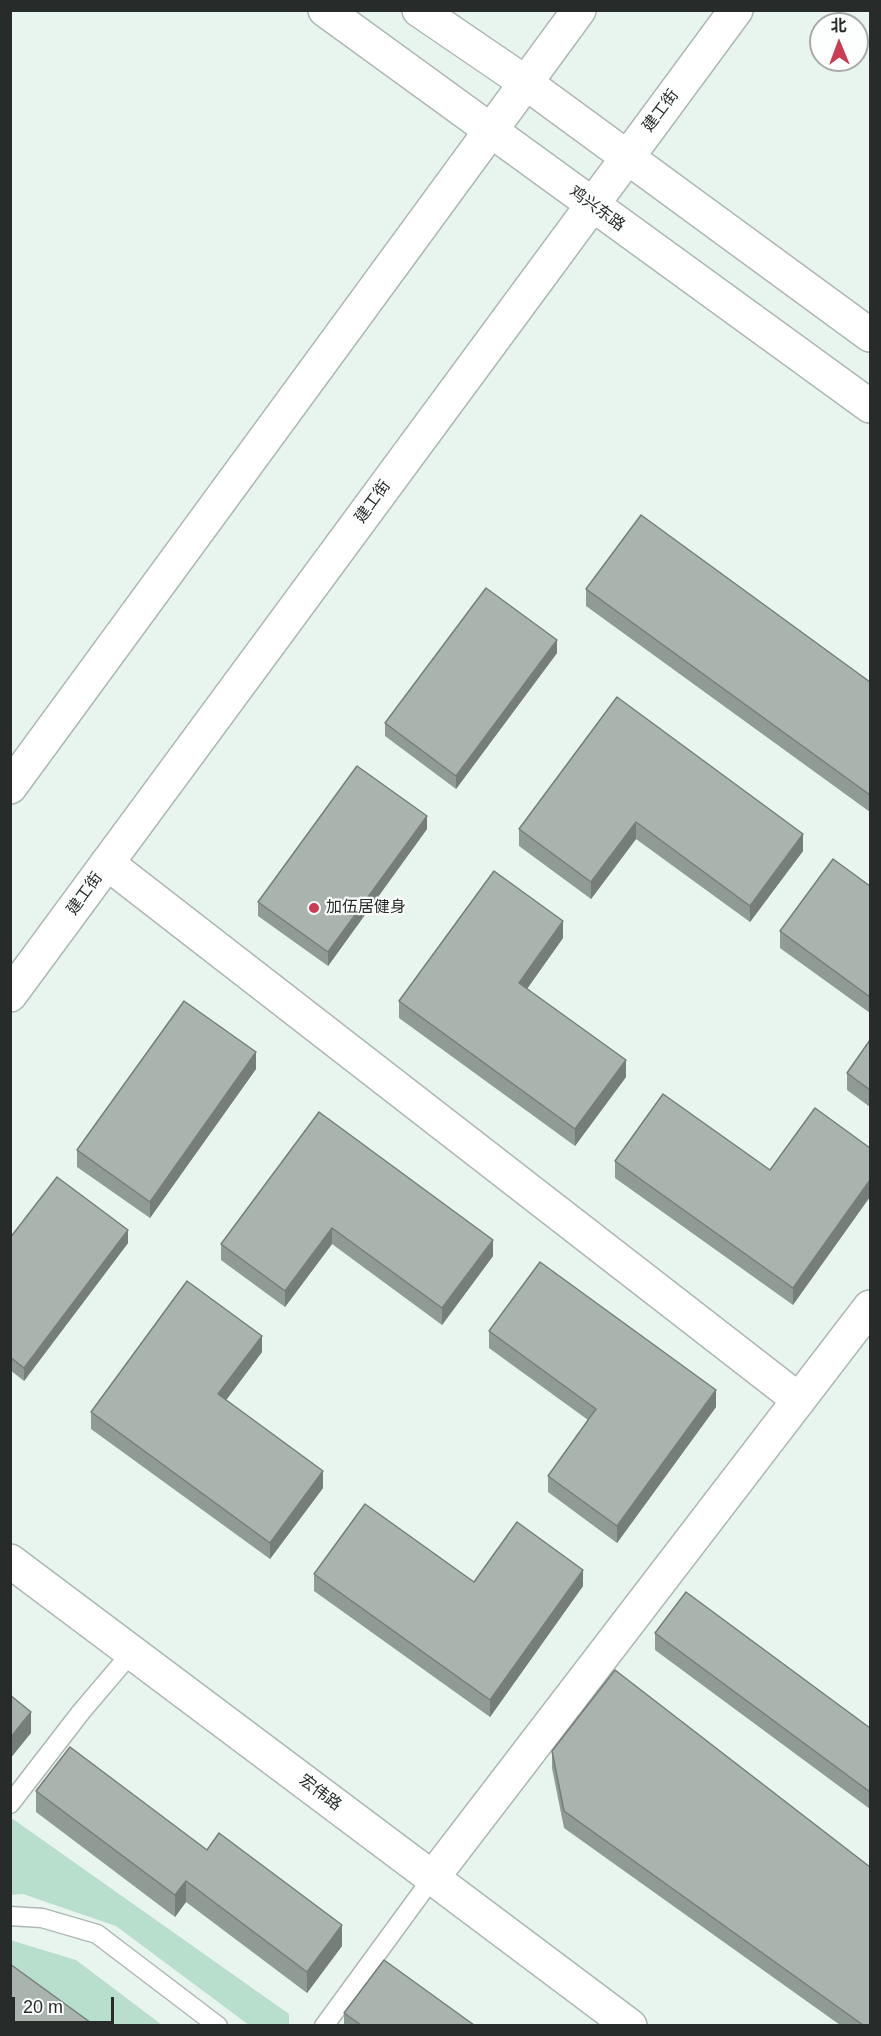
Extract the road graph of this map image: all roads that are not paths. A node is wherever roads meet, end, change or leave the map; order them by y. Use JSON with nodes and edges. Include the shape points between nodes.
{"nodes":[{"id":1,"x":325,"y":10,"type":"edge"},
{"id":2,"x":419,"y":10,"type":"edge"},
{"id":3,"x":579,"y":10,"type":"edge"},
{"id":4,"x":736,"y":10,"type":"edge"},
{"id":5,"x":526,"y":82,"type":"junction"},
{"id":6,"x":489,"y":130,"type":"junction"},
{"id":7,"x":627,"y":157,"type":"junction"},
{"id":8,"x":592,"y":205,"type":"junction"},
{"id":9,"x":870,"y":334,"type":"edge"},
{"id":10,"x":870,"y":406,"type":"edge"},
{"id":11,"x":10,"y":787,"type":"edge"},
{"id":12,"x":107,"y":863,"type":"junction"},
{"id":13,"x":10,"y":995,"type":"edge"},
{"id":14,"x":870,"y":1307,"type":"edge"},
{"id":15,"x":799,"y":1400,"type":"junction"},
{"id":16,"x":10,"y":1561,"type":"edge"},
{"id":17,"x":132,"y":1652,"type":"junction"},
{"id":18,"x":10,"y":1804,"type":"edge"},
{"id":19,"x":433,"y":1877,"type":"junction"},
{"id":20,"x":10,"y":1916,"type":"edge"},
{"id":21,"x":218,"y":2025,"type":"edge"},
{"id":22,"x":324,"y":2025,"type":"edge"},
{"id":23,"x":630,"y":2025,"type":"edge"}],
"edges":[{"from":1,"to":6,"type":"main road","name":"鸡兴东路"},
{"from":2,"to":5,"type":"main road"},
{"from":3,"to":5,"type":"main road"},
{"from":4,"to":7,"type":"main road","name":"建工街"},
{"from":5,"to":6,"type":"main road"},
{"from":5,"to":7,"type":"main road"},
{"from":6,"to":8,"type":"main road","name":"鸡兴东路"},
{"from":6,"to":11,"type":"main road"},
{"from":7,"to":8,"type":"main road","name":"建工街"},
{"from":7,"to":9,"type":"main road"},
{"from":8,"to":10,"type":"main road","name":"鸡兴东路"},
{"from":8,"to":12,"type":"main road","name":"建工街"},
{"from":12,"to":13,"type":"main road","name":"建工街"},
{"from":12,"to":15,"type":"main road"},
{"from":14,"to":15,"type":"main road"},
{"from":15,"to":19,"type":"main road"},
{"from":16,"to":17,"type":"main road","name":"宏伟路"},
{"from":17,"to":18,"type":"lane"},
{"from":17,"to":19,"type":"main road","name":"宏伟路"},
{"from":19,"to":22,"type":"lane"},
{"from":19,"to":23,"type":"main road","name":"宏伟路"},
{"from":20,"to":21,"type":"lane","via":[[42,1918],[97,1934]]}]}
